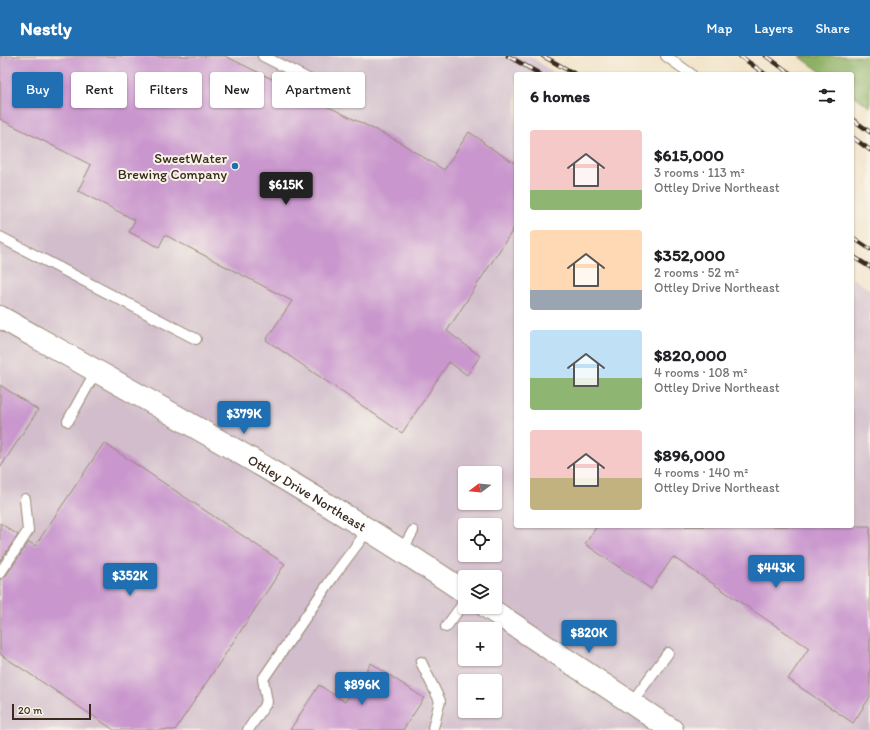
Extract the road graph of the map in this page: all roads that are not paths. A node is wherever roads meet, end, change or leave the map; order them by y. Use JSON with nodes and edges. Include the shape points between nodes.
{"nodes":[{"id":1,"x":263,"y":56,"type":"edge"},
{"id":2,"x":666,"y":56,"type":"edge"},
{"id":3,"x":295,"y":72,"type":"edge"},
{"id":4,"x":688,"y":72,"type":"edge"},
{"id":5,"x":0,"y":237,"type":"edge"},
{"id":6,"x":0,"y":316,"type":"edge"},
{"id":7,"x":196,"y":339,"type":"dead end"},
{"id":8,"x":96,"y":371,"type":"junction"},
{"id":9,"x":68,"y":421,"type":"dead end"},
{"id":10,"x":25,"y":499,"type":"dead end"},
{"id":11,"x":368,"y":530,"type":"junction"},
{"id":12,"x":413,"y":531,"type":"dead end"},
{"id":13,"x":402,"y":551,"type":"junction"},
{"id":14,"x":0,"y":573,"type":"edge"},
{"id":15,"x":458,"y":587,"type":"edge"},
{"id":16,"x":458,"y":611,"type":"edge"},
{"id":17,"x":498,"y":614,"type":"edge"},
{"id":18,"x":446,"y":627,"type":"dead end"},
{"id":19,"x":668,"y":653,"type":"dead end"},
{"id":20,"x":421,"y":662,"type":"dead end"},
{"id":21,"x":631,"y":703,"type":"junction"},
{"id":22,"x":434,"y":728,"type":"dead end"},
{"id":23,"x":248,"y":730,"type":"edge"},
{"id":24,"x":672,"y":730,"type":"edge"}],
"edges":[{"from":1,"to":3,"type":"lane"},
{"from":2,"to":4,"type":"lane"},
{"from":5,"to":7,"type":"lane"},
{"from":6,"to":8,"type":"street","name":"Ottley Drive Northeast"},
{"from":8,"to":9,"type":"lane"},
{"from":8,"to":11,"type":"street","name":"Ottley Drive Northeast","via":[[246,455]]},
{"from":10,"to":14,"type":"lane","via":[[28,531]]},
{"from":11,"to":13,"type":"street","name":"Ottley Drive Northeast"},
{"from":11,"to":23,"type":"lane","via":[[263,679],[267,702]]},
{"from":12,"to":13,"type":"lane"},
{"from":13,"to":15,"type":"street","name":"Ottley Drive Northeast"},
{"from":16,"to":18,"type":"lane"},
{"from":17,"to":21,"type":"street"},
{"from":19,"to":21,"type":"lane"},
{"from":20,"to":22,"type":"lane","via":[[440,701]]},
{"from":21,"to":24,"type":"street"}]}
